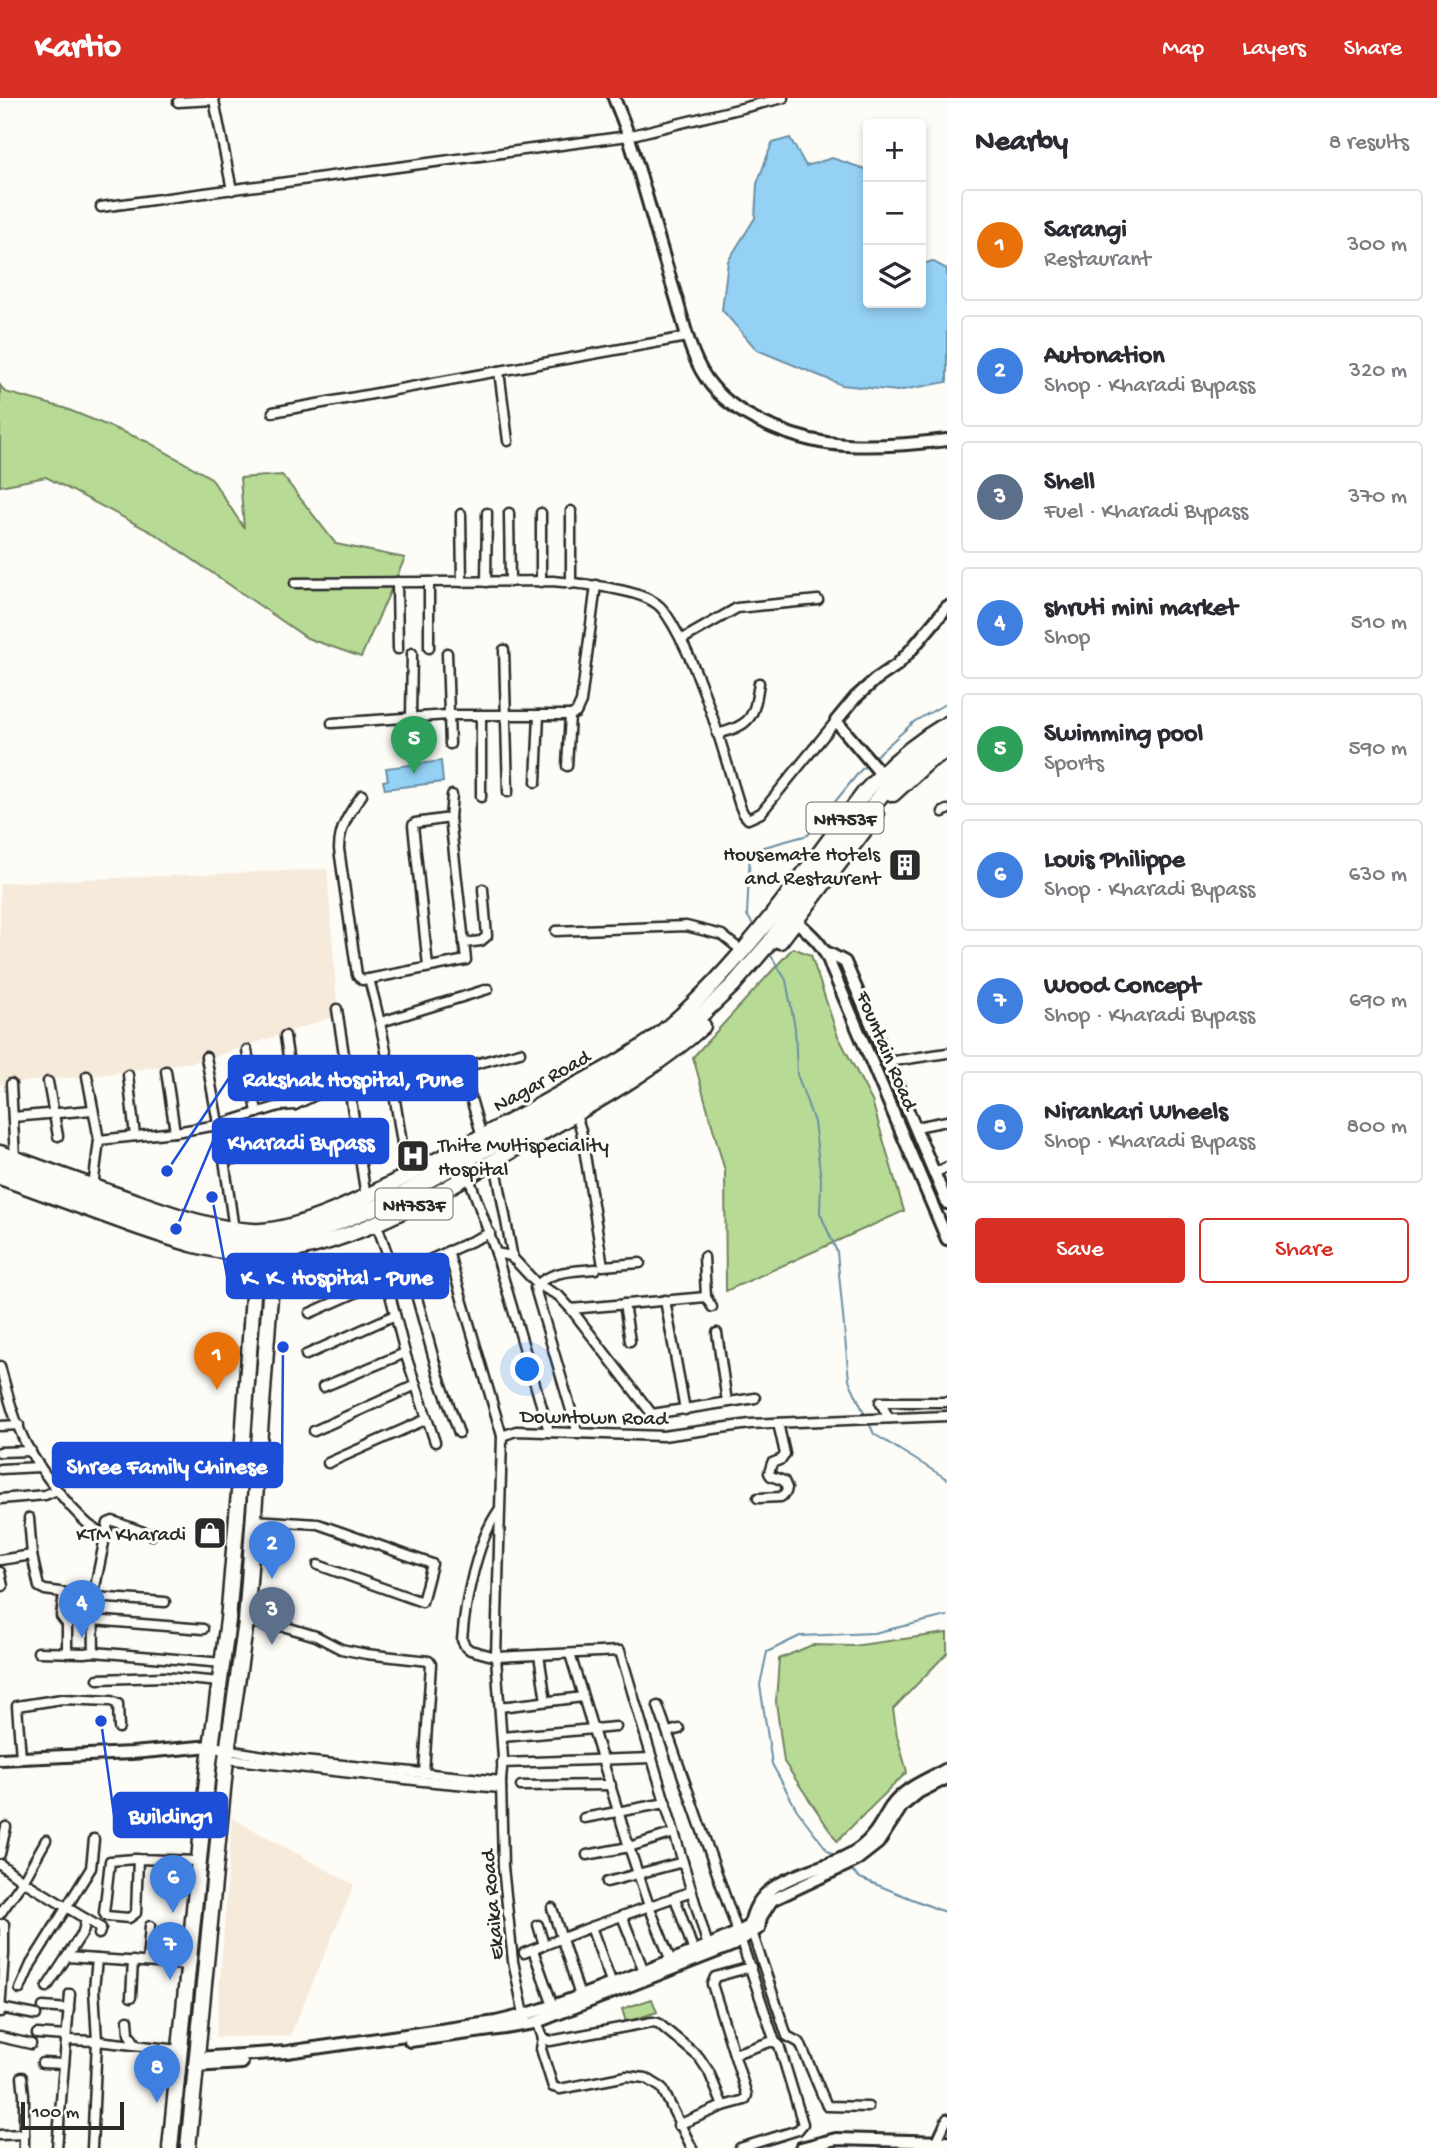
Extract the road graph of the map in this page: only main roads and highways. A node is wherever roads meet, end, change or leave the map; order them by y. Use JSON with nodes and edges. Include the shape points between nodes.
{"nodes":[{"id":1,"x":947,"y":724,"type":"edge"},
{"id":2,"x":947,"y":736,"type":"edge"},
{"id":3,"x":947,"y":750,"type":"edge"},
{"id":4,"x":791,"y":891,"type":"junction"},
{"id":5,"x":792,"y":918,"type":"junction"},
{"id":6,"x":768,"y":950,"type":"junction"},
{"id":7,"x":0,"y":1153,"type":"edge"},
{"id":8,"x":0,"y":1164,"type":"edge"},
{"id":9,"x":0,"y":1177,"type":"edge"},
{"id":10,"x":254,"y":1248,"type":"junction"},
{"id":11,"x":272,"y":1248,"type":"junction"},
{"id":12,"x":297,"y":1250,"type":"junction"},
{"id":13,"x":271,"y":1279,"type":"junction"},
{"id":14,"x":170,"y":2148,"type":"edge"},
{"id":15,"x":188,"y":2148,"type":"edge"}],
"edges":[{"from":1,"to":4,"type":"highway","name":"Nagar Road","number":"NH753F","via":[[916,743],[881,774]]},
{"from":2,"to":5,"type":"highway","via":[[905,767],[851,828],[819,869]]},
{"from":3,"to":5,"type":"highway","number":"NH753F","via":[[882,806]]},
{"from":4,"to":5,"type":"highway"},
{"from":4,"to":7,"type":"highway","name":"Nagar Road","number":"NH753F","via":[[716,982],[657,1036],[482,1136],[336,1210],[270,1231],[234,1230],[93,1188]]},
{"from":5,"to":6,"type":"highway"},
{"from":6,"to":11,"type":"highway","via":[[697,1019],[648,1056],[408,1192]]},
{"from":6,"to":12,"type":"highway","number":"NH753F","via":[[732,998],[638,1077],[390,1217]]},
{"from":8,"to":10,"type":"highway","via":[[174,1228]]},
{"from":9,"to":10,"type":"highway","number":"NH753F","via":[[185,1241],[231,1252]]},
{"from":10,"to":11,"type":"highway","number":"NH753F"},
{"from":10,"to":14,"type":"highway","via":[[223,1663]]},
{"from":11,"to":12,"type":"highway","number":"NH753F"},
{"from":11,"to":13,"type":"highway"},
{"from":12,"to":13,"type":"highway"},
{"from":13,"to":15,"type":"highway","via":[[246,1622],[227,1754]]}]}
